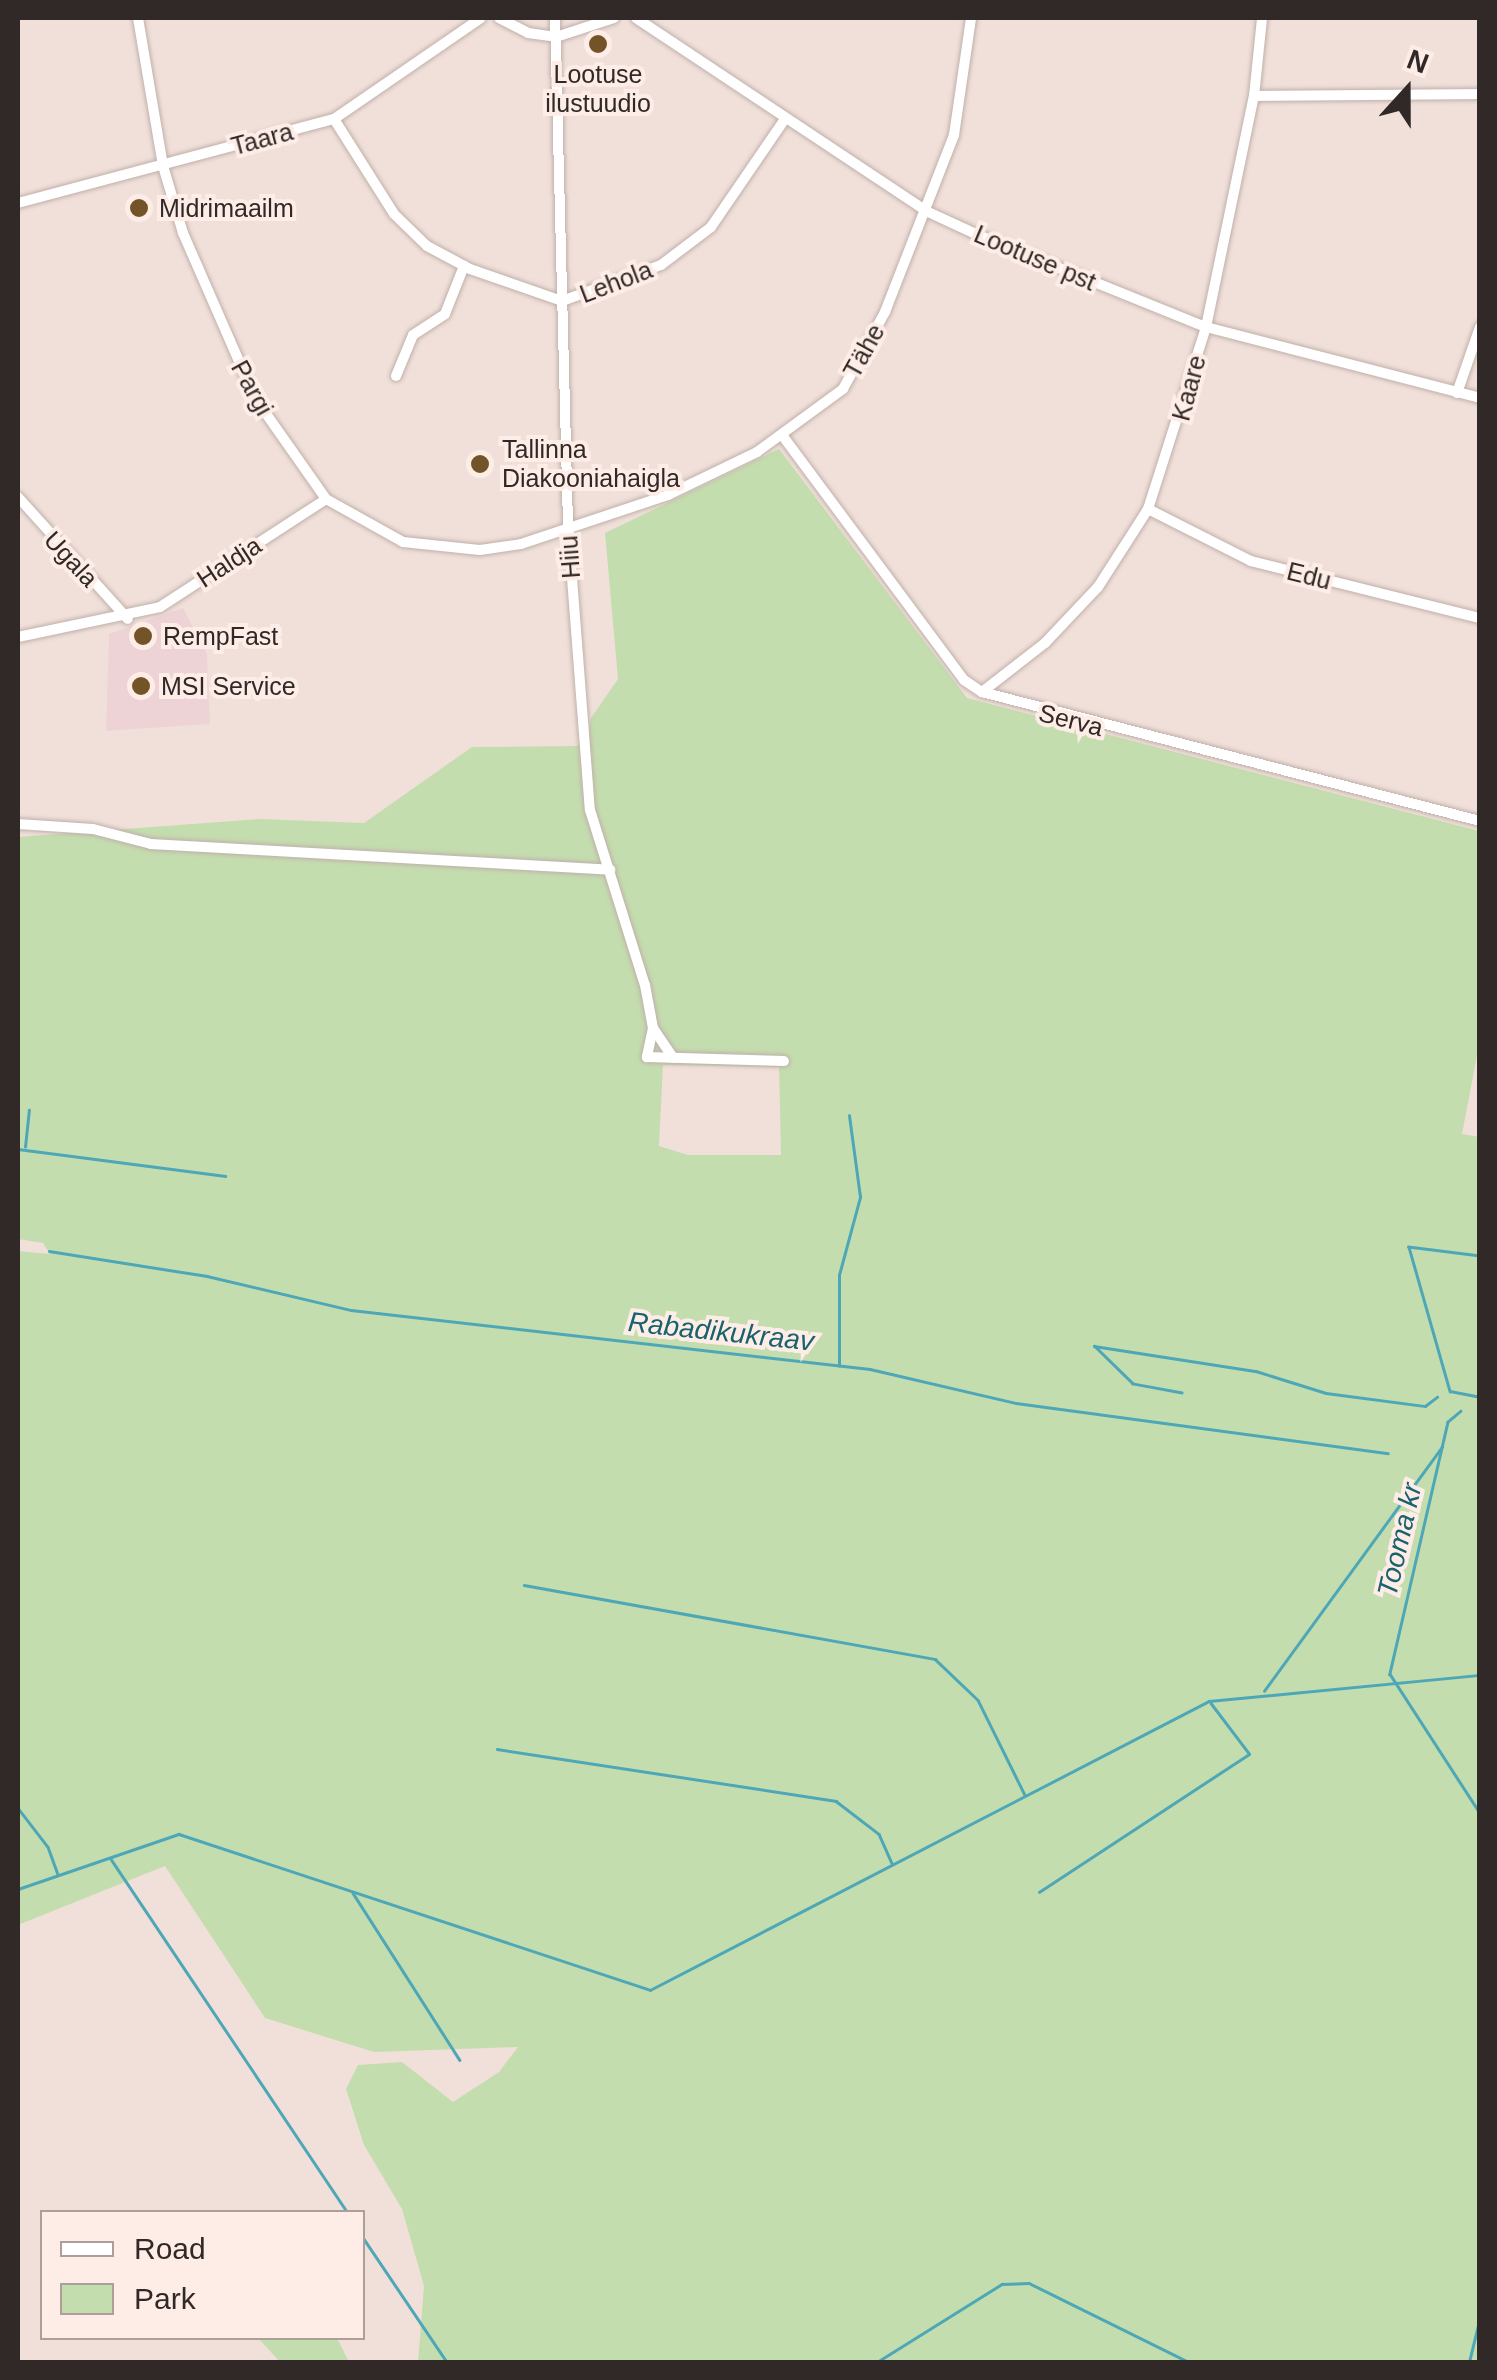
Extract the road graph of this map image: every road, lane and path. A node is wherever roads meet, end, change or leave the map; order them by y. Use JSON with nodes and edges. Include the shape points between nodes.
{"nodes":[{"id":1,"x":138,"y":18,"type":"edge"},
{"id":2,"x":481,"y":18,"type":"edge"},
{"id":3,"x":499,"y":18,"type":"edge"},
{"id":4,"x":556,"y":18,"type":"edge"},
{"id":5,"x":614,"y":18,"type":"edge"},
{"id":6,"x":636,"y":18,"type":"edge"},
{"id":7,"x":971,"y":18,"type":"edge"},
{"id":8,"x":1262,"y":18,"type":"edge"},
{"id":9,"x":556,"y":37,"type":"junction"},
{"id":10,"x":1480,"y":94,"type":"edge"},
{"id":11,"x":1254,"y":96,"type":"junction"},
{"id":12,"x":334,"y":119,"type":"junction"},
{"id":13,"x":785,"y":119,"type":"junction"},
{"id":14,"x":163,"y":166,"type":"junction"},
{"id":15,"x":18,"y":203,"type":"edge"},
{"id":16,"x":926,"y":211,"type":"junction"},
{"id":17,"x":464,"y":266,"type":"junction"},
{"id":18,"x":562,"y":301,"type":"junction"},
{"id":19,"x":1206,"y":327,"type":"junction"},
{"id":20,"x":1480,"y":327,"type":"edge"},
{"id":21,"x":396,"y":376,"type":"dead end"},
{"id":22,"x":1457,"y":393,"type":"junction"},
{"id":23,"x":1480,"y":398,"type":"edge"},
{"id":24,"x":782,"y":435,"type":"junction"},
{"id":25,"x":18,"y":496,"type":"edge"},
{"id":26,"x":326,"y":499,"type":"junction"},
{"id":27,"x":1148,"y":509,"type":"junction"},
{"id":28,"x":568,"y":526,"type":"junction"},
{"id":29,"x":1480,"y":618,"type":"edge"},
{"id":30,"x":128,"y":619,"type":"junction"},
{"id":31,"x":18,"y":637,"type":"edge"},
{"id":32,"x":982,"y":692,"type":"junction"},
{"id":33,"x":1480,"y":821,"type":"edge"},
{"id":34,"x":18,"y":824,"type":"edge"},
{"id":35,"x":610,"y":870,"type":"junction"},
{"id":36,"x":652,"y":1028,"type":"junction"},
{"id":37,"x":673,"y":1058,"type":"junction"},
{"id":38,"x":784,"y":1060,"type":"dead end"}],
"edges":[{"from":1,"to":14,"type":"street","name":"Pargi"},
{"from":2,"to":12,"type":"street","name":"Taara"},
{"from":3,"to":9,"type":"street","via":[[528,33]]},
{"from":4,"to":9,"type":"street","name":"Hiiu"},
{"from":5,"to":9,"type":"street"},
{"from":6,"to":13,"type":"street","name":"Lootuse pst"},
{"from":7,"to":16,"type":"street","name":"Tähe","via":[[962,103]]},
{"from":8,"to":11,"type":"street","name":"Kaare"},
{"from":9,"to":18,"type":"street","name":"Hiiu"},
{"from":10,"to":11,"type":"street"},
{"from":11,"to":19,"type":"street","name":"Kaare"},
{"from":12,"to":14,"type":"street","name":"Taara"},
{"from":12,"to":17,"type":"street","name":"Lehola","via":[[394,214],[427,246]]},
{"from":13,"to":16,"type":"street","name":"Lootuse pst"},
{"from":13,"to":18,"type":"street","name":"Lehola","via":[[711,227],[661,265]]},
{"from":14,"to":15,"type":"street","name":"Taara"},
{"from":14,"to":26,"type":"street","name":"Pargi","via":[[234,357]]},
{"from":16,"to":19,"type":"street","name":"Lootuse pst"},
{"from":16,"to":24,"type":"street","name":"Tähe","via":[[885,312],[842,389]]},
{"from":17,"to":18,"type":"street","name":"Lehola"},
{"from":17,"to":21,"type":"street","via":[[445,314],[413,335]]},
{"from":18,"to":28,"type":"street","name":"Hiiu"},
{"from":19,"to":22,"type":"street","name":"Lootuse pst"},
{"from":19,"to":27,"type":"street","name":"Kaare"},
{"from":20,"to":22,"type":"street"},
{"from":22,"to":23,"type":"street","name":"Lootuse pst"},
{"from":24,"to":28,"type":"street","name":"Tähe","via":[[668,495]]},
{"from":24,"to":32,"type":"street","via":[[964,680]]},
{"from":25,"to":30,"type":"street","name":"Ugala"},
{"from":26,"to":28,"type":"street","name":"Pargi","via":[[404,542],[480,550]]},
{"from":26,"to":30,"type":"street","name":"Haldja","via":[[160,607]]},
{"from":27,"to":29,"type":"street","name":"Edu","via":[[1250,561]]},
{"from":27,"to":32,"type":"street","name":"Kaare","via":[[1098,587],[1045,643]]},
{"from":28,"to":35,"type":"street","name":"Hiiu","via":[[590,810]]},
{"from":30,"to":31,"type":"street","name":"Haldja"},
{"from":32,"to":33,"type":"street","name":"Serva"},
{"from":34,"to":35,"type":"street","via":[[93,829],[151,844]]},
{"from":35,"to":36,"type":"street","name":"Hiiu"},
{"from":36,"to":37,"type":"street","name":"Hiiu"},
{"from":36,"to":37,"type":"street","name":"Hiiu","via":[[647,1057]]},
{"from":37,"to":38,"type":"street"}]}
